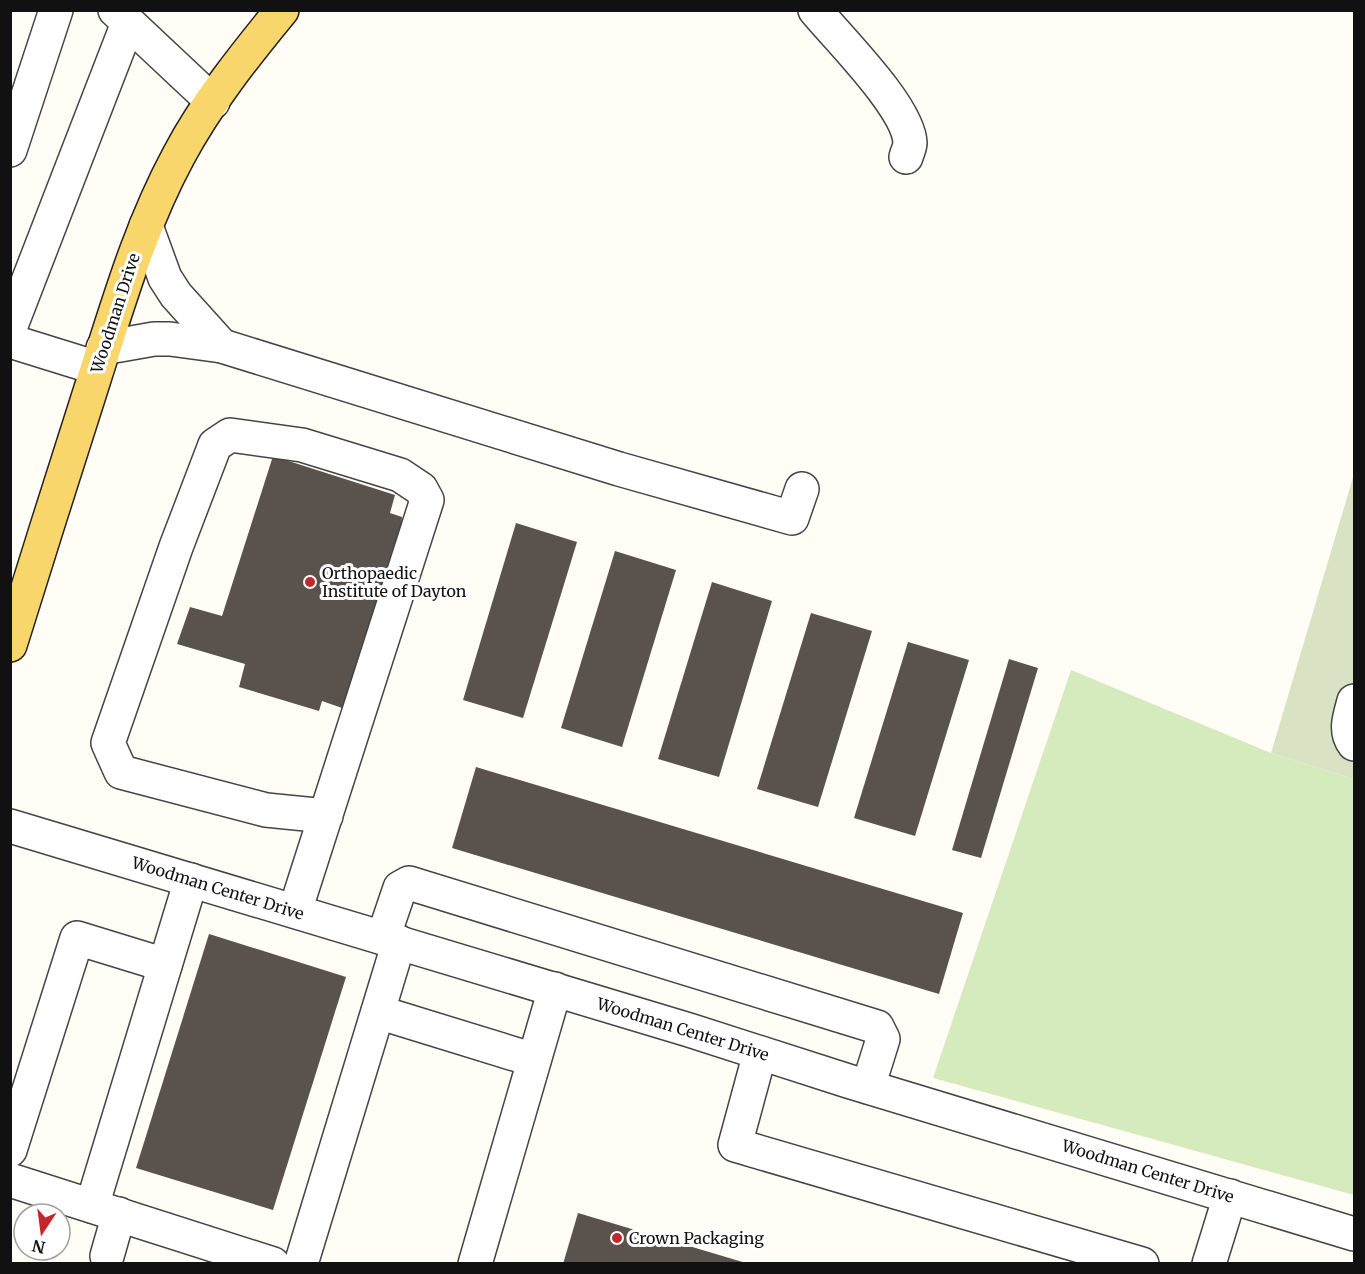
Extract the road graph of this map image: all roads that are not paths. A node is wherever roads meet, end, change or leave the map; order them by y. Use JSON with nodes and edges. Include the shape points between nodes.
{"nodes":[{"id":1,"x":56,"y":10,"type":"edge"},
{"id":2,"x":282,"y":10,"type":"edge"},
{"id":3,"x":815,"y":10,"type":"edge"},
{"id":4,"x":121,"y":17,"type":"edge"},
{"id":5,"x":213,"y":102,"type":"junction"},
{"id":6,"x":10,"y":150,"type":"edge"},
{"id":7,"x":906,"y":157,"type":"dead end"},
{"id":8,"x":146,"y":226,"type":"junction"},
{"id":9,"x":10,"y":328,"type":"edge"},
{"id":10,"x":10,"y":341,"type":"edge"},
{"id":11,"x":222,"y":346,"type":"junction"},
{"id":12,"x":100,"y":358,"type":"junction"},
{"id":13,"x":802,"y":489,"type":"dead end"},
{"id":14,"x":10,"y":645,"type":"edge"},
{"id":15,"x":1354,"y":701,"type":"edge"},
{"id":16,"x":1354,"y":744,"type":"edge"},
{"id":17,"x":326,"y":816,"type":"junction"},
{"id":18,"x":10,"y":826,"type":"edge"},
{"id":19,"x":191,"y":880,"type":"junction"},
{"id":20,"x":295,"y":911,"type":"junction"},
{"id":21,"x":391,"y":940,"type":"junction"},
{"id":22,"x":165,"y":965,"type":"junction"},
{"id":23,"x":555,"y":989,"type":"junction"},
{"id":24,"x":378,"y":1012,"type":"junction"},
{"id":25,"x":760,"y":1053,"type":"junction"},
{"id":26,"x":534,"y":1060,"type":"junction"},
{"id":27,"x":868,"y":1087,"type":"junction"},
{"id":28,"x":10,"y":1150,"type":"edge"},
{"id":29,"x":10,"y":1180,"type":"edge"},
{"id":30,"x":1230,"y":1196,"type":"junction"},
{"id":31,"x":105,"y":1210,"type":"junction"},
{"id":32,"x":1354,"y":1234,"type":"edge"},
{"id":33,"x":219,"y":1255,"type":"edge"},
{"id":34,"x":107,"y":1256,"type":"dead end"},
{"id":35,"x":273,"y":1263,"type":"edge"},
{"id":36,"x":301,"y":1263,"type":"edge"},
{"id":37,"x":476,"y":1263,"type":"edge"},
{"id":38,"x":1143,"y":1263,"type":"edge"},
{"id":39,"x":1209,"y":1263,"type":"edge"}],
"edges":[{"from":1,"to":6,"type":"street"},
{"from":2,"to":5,"type":"main road","name":"Woodman Drive"},
{"from":3,"to":7,"type":"street","via":[[903,118],[910,144]]},
{"from":4,"to":5,"type":"street"},
{"from":4,"to":9,"type":"street"},
{"from":5,"to":8,"type":"main road","name":"Woodman Drive","via":[[179,154]]},
{"from":8,"to":11,"type":"street","via":[[165,278]]},
{"from":8,"to":12,"type":"main road","name":"Woodman Drive"},
{"from":10,"to":12,"type":"street"},
{"from":11,"to":12,"type":"street","via":[[154,339]]},
{"from":11,"to":13,"type":"street","via":[[619,469],[792,518]]},
{"from":12,"to":14,"type":"main road","name":"Woodman Drive"},
{"from":15,"to":16,"type":"street","via":[[1348,730]]},
{"from":17,"to":17,"type":"street","via":[[427,500],[421,489],[400,475],[302,445],[230,435],[215,445],[108,743],[121,772],[266,810]]},
{"from":17,"to":20,"type":"street"},
{"from":18,"to":19,"type":"street","name":"Woodman Center Drive"},
{"from":19,"to":20,"type":"street","name":"Woodman Center Drive"},
{"from":19,"to":22,"type":"street"},
{"from":20,"to":21,"type":"street","name":"Woodman Center Drive"},
{"from":21,"to":23,"type":"street","name":"Woodman Center Drive"},
{"from":21,"to":24,"type":"street"},
{"from":21,"to":27,"type":"street","via":[[400,888],[409,883],[421,886],[877,1027],[883,1039]]},
{"from":22,"to":28,"type":"street","via":[[77,938]]},
{"from":22,"to":31,"type":"street"},
{"from":23,"to":25,"type":"street","name":"Woodman Center Drive"},
{"from":23,"to":26,"type":"street"},
{"from":24,"to":26,"type":"street"},
{"from":24,"to":36,"type":"street"},
{"from":25,"to":27,"type":"street","name":"Woodman Center Drive"},
{"from":25,"to":38,"type":"street","via":[[735,1145]]},
{"from":26,"to":37,"type":"street"},
{"from":27,"to":30,"type":"street","name":"Woodman Center Drive"},
{"from":29,"to":31,"type":"street"},
{"from":30,"to":32,"type":"street","name":"Woodman Center Drive"},
{"from":30,"to":39,"type":"street"},
{"from":31,"to":33,"type":"street"},
{"from":31,"to":34,"type":"street"},
{"from":33,"to":35,"type":"street"}]}
